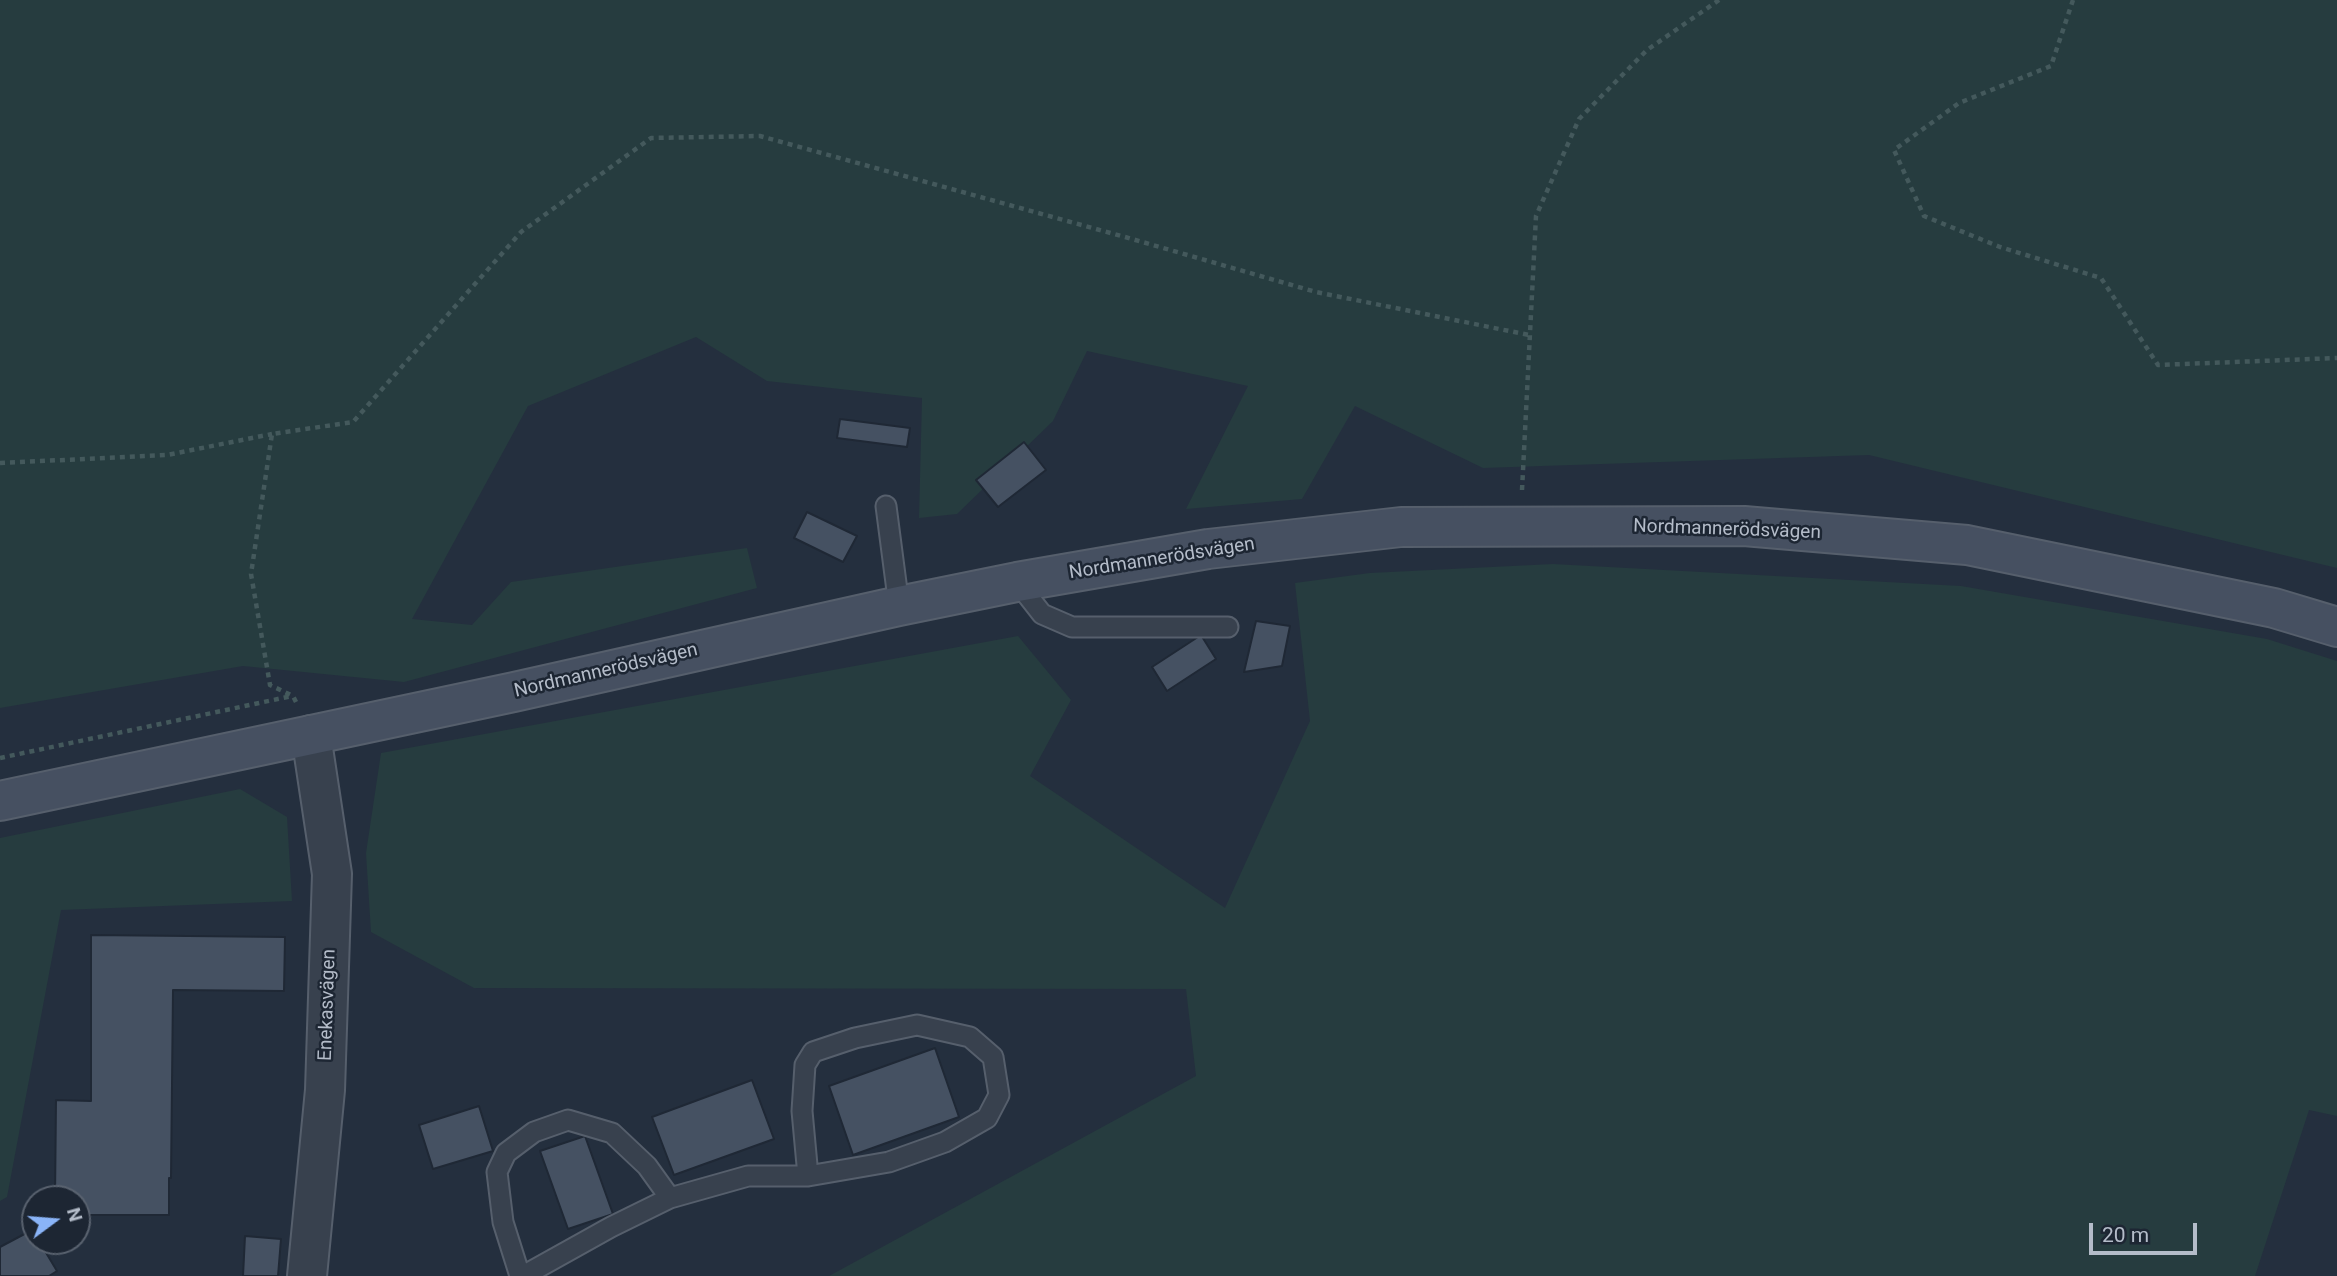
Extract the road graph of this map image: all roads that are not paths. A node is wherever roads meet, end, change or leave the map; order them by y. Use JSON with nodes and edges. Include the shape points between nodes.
{"nodes":[{"id":1,"x":886,"y":506,"type":"dead end"},
{"id":2,"x":1017,"y":582,"type":"junction"},
{"id":3,"x":899,"y":606,"type":"junction"},
{"id":4,"x":2337,"y":626,"type":"edge"},
{"id":5,"x":1228,"y":627,"type":"dead end"},
{"id":6,"x":311,"y":735,"type":"junction"},
{"id":7,"x":0,"y":801,"type":"edge"},
{"id":8,"x":808,"y":1176,"type":"junction"},
{"id":9,"x":670,"y":1198,"type":"junction"},
{"id":10,"x":307,"y":1276,"type":"edge"},
{"id":11,"x":522,"y":1276,"type":"edge"}],
"edges":[{"from":1,"to":3,"type":"lane"},
{"from":2,"to":3,"type":"main road","name":"Nordmannerödsvägen"},
{"from":2,"to":4,"type":"main road","name":"Nordmannerödsvägen","via":[[1208,549],[1401,527],[1744,526],[1967,545],[2274,608]]},
{"from":2,"to":5,"type":"lane","via":[[1042,614],[1072,627]]},
{"from":3,"to":6,"type":"main road","name":"Nordmannerödsvägen"},
{"from":6,"to":7,"type":"main road","name":"Nordmannerödsvägen"},
{"from":6,"to":10,"type":"street","name":"Enekasvägen","via":[[332,874],[325,1090]]},
{"from":8,"to":8,"type":"lane","via":[[889,1162],[945,1142],[987,1118],[999,1095],[993,1057],[970,1037],[917,1025],[813,1052],[805,1065],[802,1111]]},
{"from":8,"to":9,"type":"lane","via":[[748,1176]]},
{"from":9,"to":11,"type":"lane"},
{"from":9,"to":11,"type":"lane","via":[[647,1166],[612,1133],[568,1120],[534,1132],[506,1153],[497,1171],[503,1222]]}]}
